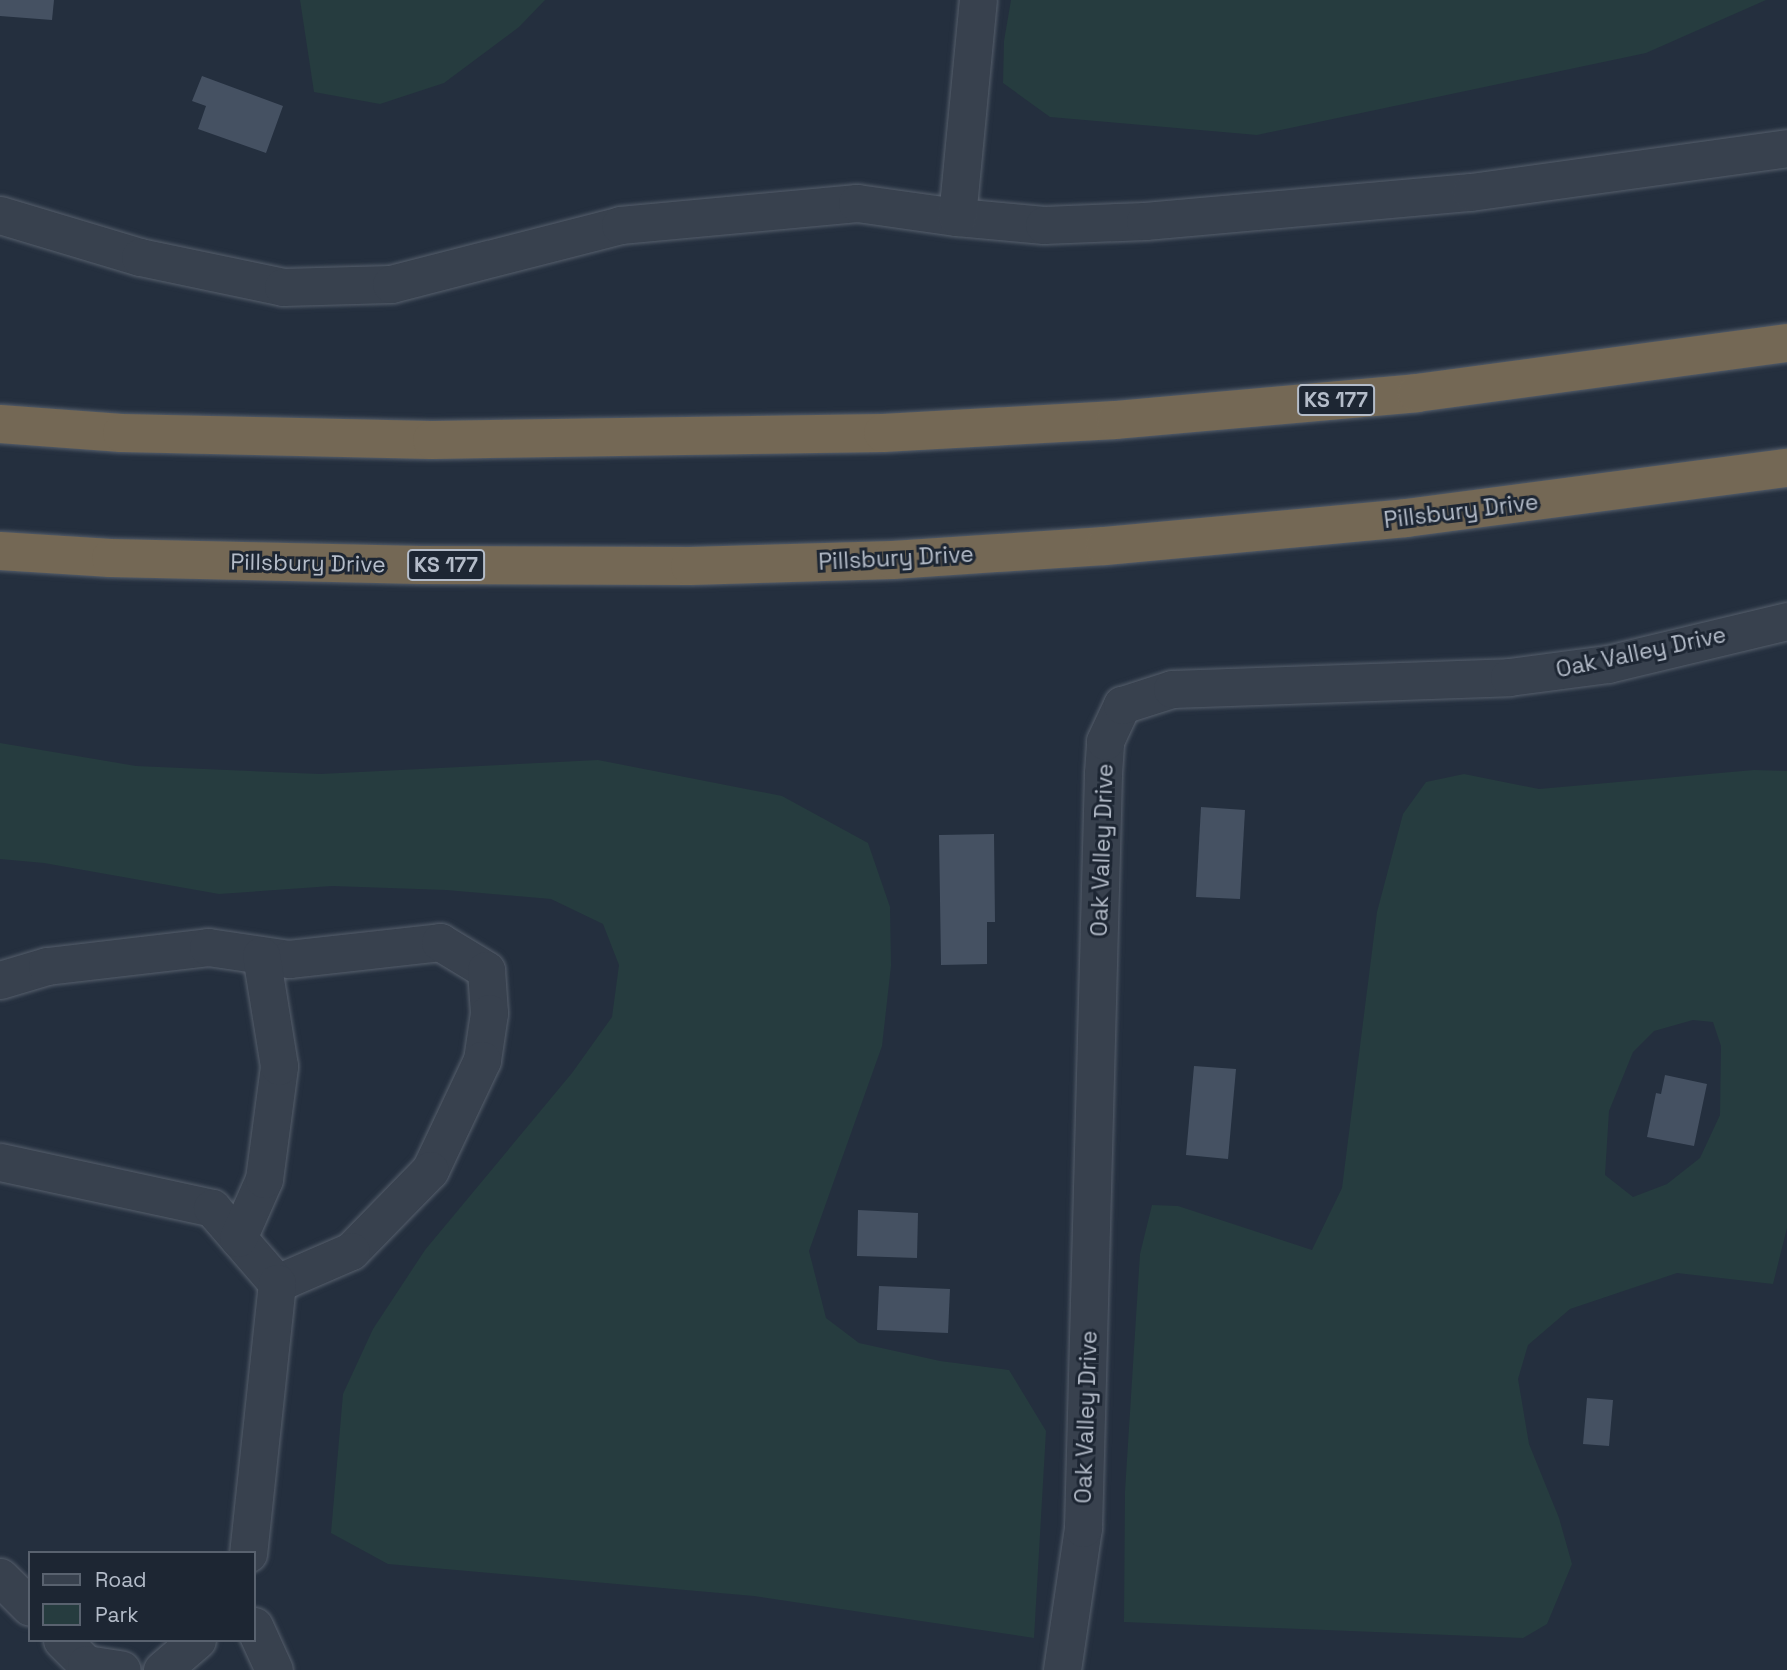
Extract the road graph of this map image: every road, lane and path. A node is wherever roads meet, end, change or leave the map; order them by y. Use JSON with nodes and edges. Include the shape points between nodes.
{"nodes":[{"id":1,"x":978,"y":0,"type":"edge"},
{"id":2,"x":1787,"y":148,"type":"edge"},
{"id":3,"x":0,"y":215,"type":"edge"},
{"id":4,"x":957,"y":217,"type":"junction"},
{"id":5,"x":1787,"y":343,"type":"edge"},
{"id":6,"x":0,"y":424,"type":"edge"},
{"id":7,"x":1787,"y":468,"type":"edge"},
{"id":8,"x":0,"y":551,"type":"edge"},
{"id":9,"x":1787,"y":621,"type":"edge"},
{"id":10,"x":261,"y":955,"type":"junction"},
{"id":11,"x":0,"y":980,"type":"edge"},
{"id":12,"x":0,"y":1162,"type":"edge"},
{"id":13,"x":237,"y":1238,"type":"junction"},
{"id":14,"x":277,"y":1283,"type":"junction"},
{"id":15,"x":248,"y":1551,"type":"edge"},
{"id":16,"x":0,"y":1577,"type":"edge"},
{"id":17,"x":28,"y":1605,"type":"edge"},
{"id":18,"x":256,"y":1630,"type":"edge"},
{"id":19,"x":64,"y":1642,"type":"edge"},
{"id":20,"x":195,"y":1642,"type":"edge"},
{"id":21,"x":122,"y":1670,"type":"edge"},
{"id":22,"x":162,"y":1670,"type":"edge"},
{"id":23,"x":274,"y":1670,"type":"edge"},
{"id":24,"x":1062,"y":1670,"type":"edge"}],
"edges":[{"from":1,"to":4,"type":"street"},
{"from":2,"to":4,"type":"street","via":[[1471,192],[1145,221],[1044,225]]},
{"from":3,"to":4,"type":"street","via":[[140,257],[283,287],[391,284],[620,225],[857,202]]},
{"from":5,"to":6,"type":"highway","number":"KS 177","via":[[1417,393],[1116,420],[883,433],[432,440],[122,433]]},
{"from":7,"to":8,"type":"highway","name":"Pillsbury Drive","number":"KS 177","via":[[1406,518],[892,560],[690,566],[422,565]]},
{"from":9,"to":24,"type":"street","name":"Oak Valley Drive","via":[[1608,664],[1509,677],[1172,689],[1122,705],[1105,741],[1103,773],[1083,1528]]},
{"from":10,"to":11,"type":"street","via":[[208,947],[47,966]]},
{"from":10,"to":13,"type":"street","via":[[279,1066],[264,1179]]},
{"from":10,"to":14,"type":"street","via":[[289,959],[440,942],[486,970],[489,1013],[482,1060],[430,1170],[351,1251]]},
{"from":12,"to":13,"type":"street","via":[[212,1208]]},
{"from":13,"to":14,"type":"street"},
{"from":14,"to":15,"type":"street"},
{"from":16,"to":17,"type":"street"},
{"from":18,"to":23,"type":"street"},
{"from":19,"to":21,"type":"street","via":[[86,1664]]},
{"from":20,"to":22,"type":"street"}]}
